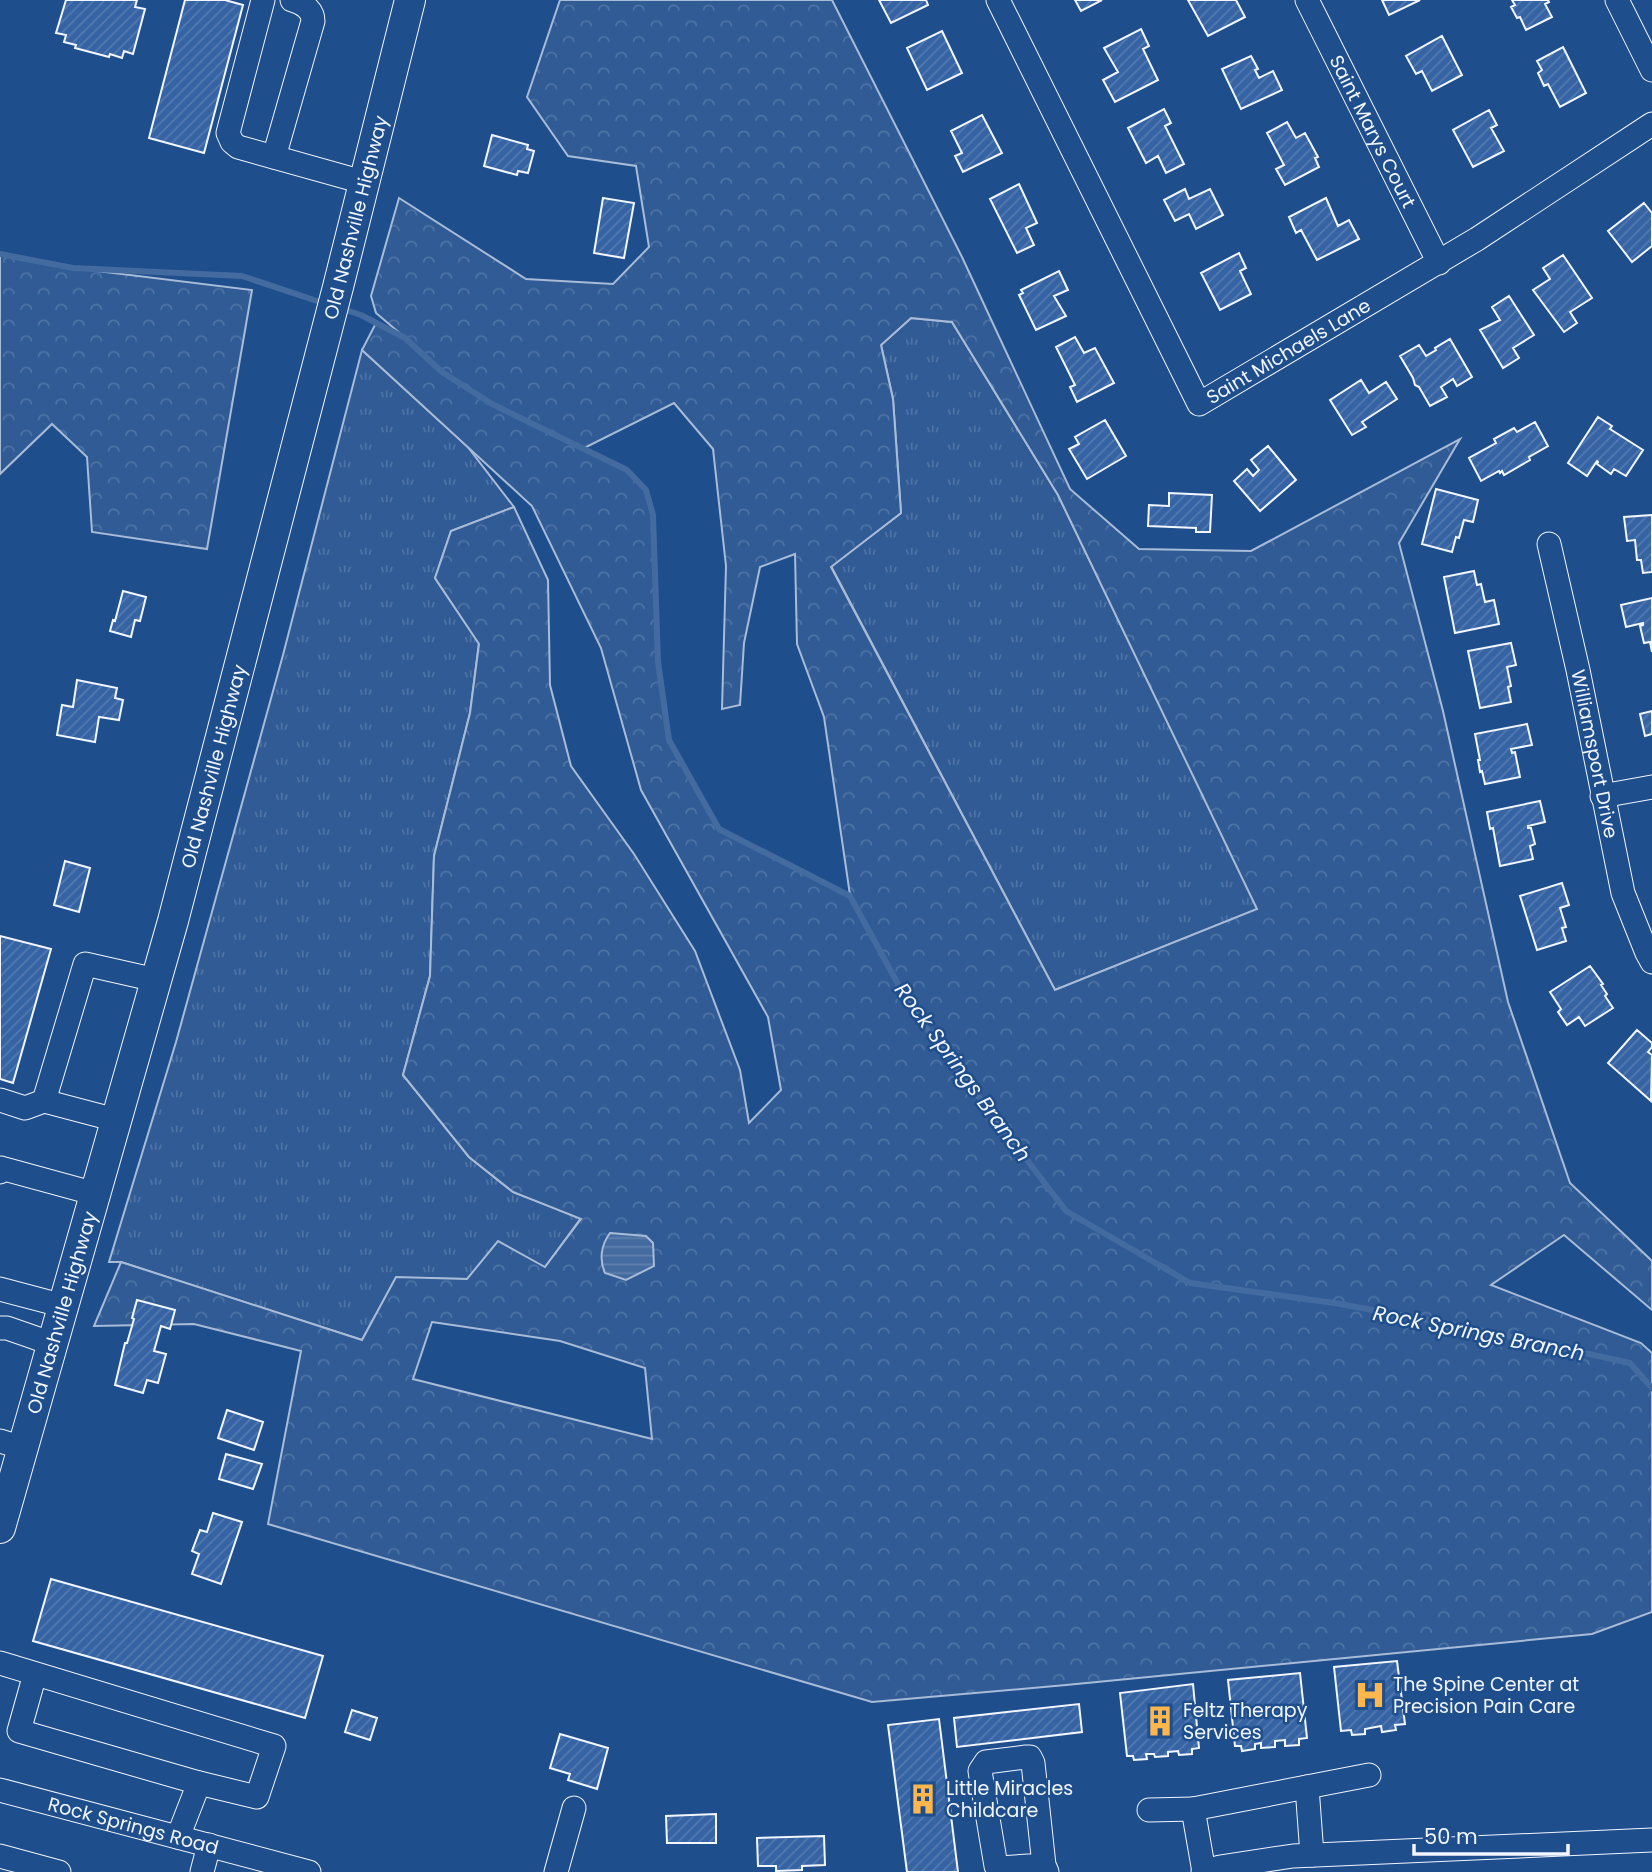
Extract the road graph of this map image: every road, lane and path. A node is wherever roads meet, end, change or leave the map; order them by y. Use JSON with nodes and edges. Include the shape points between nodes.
{"nodes":[{"id":1,"x":263,"y":0,"type":"edge"},
{"id":2,"x":292,"y":0,"type":"edge"},
{"id":3,"x":410,"y":0,"type":"edge"},
{"id":4,"x":998,"y":0,"type":"edge"},
{"id":5,"x":1307,"y":0,"type":"edge"},
{"id":6,"x":1617,"y":0,"type":"edge"},
{"id":7,"x":1652,"y":70,"type":"edge"},
{"id":8,"x":1652,"y":124,"type":"edge"},
{"id":9,"x":274,"y":157,"type":"junction"},
{"id":10,"x":363,"y":182,"type":"junction"},
{"id":11,"x":1438,"y":263,"type":"junction"},
{"id":12,"x":1549,"y":544,"type":"dead end"},
{"id":13,"x":1652,"y":787,"type":"edge"},
{"id":14,"x":1602,"y":796,"type":"junction"},
{"id":15,"x":1652,"y":962,"type":"edge"},
{"id":16,"x":156,"y":980,"type":"junction"},
{"id":17,"x":0,"y":1100,"type":"edge"},
{"id":18,"x":44,"y":1101,"type":"junction"},
{"id":19,"x":116,"y":1120,"type":"junction"},
{"id":20,"x":0,"y":1170,"type":"edge"},
{"id":21,"x":96,"y":1194,"type":"junction"},
{"id":22,"x":0,"y":1289,"type":"edge"},
{"id":23,"x":64,"y":1307,"type":"junction"},
{"id":24,"x":0,"y":1328,"type":"edge"},
{"id":25,"x":54,"y":1344,"type":"junction"},
{"id":26,"x":11,"y":1445,"type":"edge"},
{"id":27,"x":2,"y":1516,"type":"edge"},
{"id":28,"x":0,"y":1663,"type":"edge"},
{"id":29,"x":35,"y":1674,"type":"junction"},
{"id":30,"x":1369,"y":1774,"type":"dead end"},
{"id":31,"x":199,"y":1783,"type":"junction"},
{"id":32,"x":1307,"y":1787,"type":"junction"},
{"id":33,"x":0,"y":1790,"type":"edge"},
{"id":34,"x":574,"y":1808,"type":"dead end"},
{"id":35,"x":1193,"y":1808,"type":"junction"},
{"id":36,"x":1149,"y":1810,"type":"dead end"},
{"id":37,"x":178,"y":1837,"type":"junction"},
{"id":38,"x":1652,"y":1840,"type":"edge"},
{"id":39,"x":209,"y":1845,"type":"junction"},
{"id":40,"x":0,"y":1856,"type":"edge"},
{"id":41,"x":1312,"y":1856,"type":"junction"},
{"id":42,"x":1046,"y":1868,"type":"edge"},
{"id":43,"x":60,"y":1872,"type":"edge"},
{"id":44,"x":202,"y":1872,"type":"edge"},
{"id":45,"x":309,"y":1872,"type":"edge"},
{"id":46,"x":556,"y":1872,"type":"edge"},
{"id":47,"x":1204,"y":1872,"type":"edge"}],
"edges":[{"from":1,"to":9,"type":"street","via":[[229,133],[239,148]]},
{"from":2,"to":9,"type":"street","via":[[307,7],[313,22]]},
{"from":3,"to":10,"type":"main road","name":"Old Nashville Highway"},
{"from":4,"to":11,"type":"street","name":"Saint Michaels Lane","via":[[1199,404]]},
{"from":5,"to":11,"type":"street","name":"Saint Marys Court"},
{"from":6,"to":7,"type":"street"},
{"from":8,"to":11,"type":"street","name":"Saint Michaels Lane"},
{"from":9,"to":10,"type":"street"},
{"from":10,"to":16,"type":"main road","name":"Old Nashville Highway"},
{"from":12,"to":14,"type":"street","name":"Williamsport Drive"},
{"from":13,"to":14,"type":"street"},
{"from":14,"to":15,"type":"street","name":"Williamsport Drive","via":[[1623,893]]},
{"from":16,"to":18,"type":"street","via":[[85,964]]},
{"from":16,"to":19,"type":"main road","name":"Old Nashville Highway"},
{"from":17,"to":18,"type":"street","via":[[25,1108]]},
{"from":18,"to":19,"type":"street"},
{"from":19,"to":21,"type":"main road","name":"Old Nashville Highway"},
{"from":20,"to":21,"type":"street"},
{"from":21,"to":23,"type":"main road","name":"Old Nashville Highway"},
{"from":22,"to":23,"type":"street"},
{"from":23,"to":25,"type":"main road","name":"Old Nashville Highway"},
{"from":24,"to":25,"type":"street"},
{"from":25,"to":26,"type":"main road","name":"Old Nashville Highway"},
{"from":26,"to":27,"type":"main road","name":"Old Nashville Highway"},
{"from":28,"to":29,"type":"street"},
{"from":29,"to":31,"type":"street","via":[[19,1731]]},
{"from":29,"to":31,"type":"street","via":[[274,1746],[257,1797]]},
{"from":30,"to":32,"type":"street"},
{"from":31,"to":37,"type":"street"},
{"from":32,"to":35,"type":"street"},
{"from":32,"to":41,"type":"street"},
{"from":33,"to":37,"type":"street","name":"Rock Springs Road"},
{"from":34,"to":46,"type":"street"},
{"from":35,"to":36,"type":"street"},
{"from":35,"to":47,"type":"street"},
{"from":37,"to":39,"type":"street","name":"Rock Springs Road"},
{"from":38,"to":41,"type":"street"},
{"from":39,"to":44,"type":"street"},
{"from":39,"to":45,"type":"street","name":"Rock Springs Road"},
{"from":40,"to":43,"type":"street"},
{"from":41,"to":47,"type":"street"},
{"from":42,"to":42,"type":"street","via":[[1030,1757],[986,1762],[980,1771],[996,1866]]}]}
